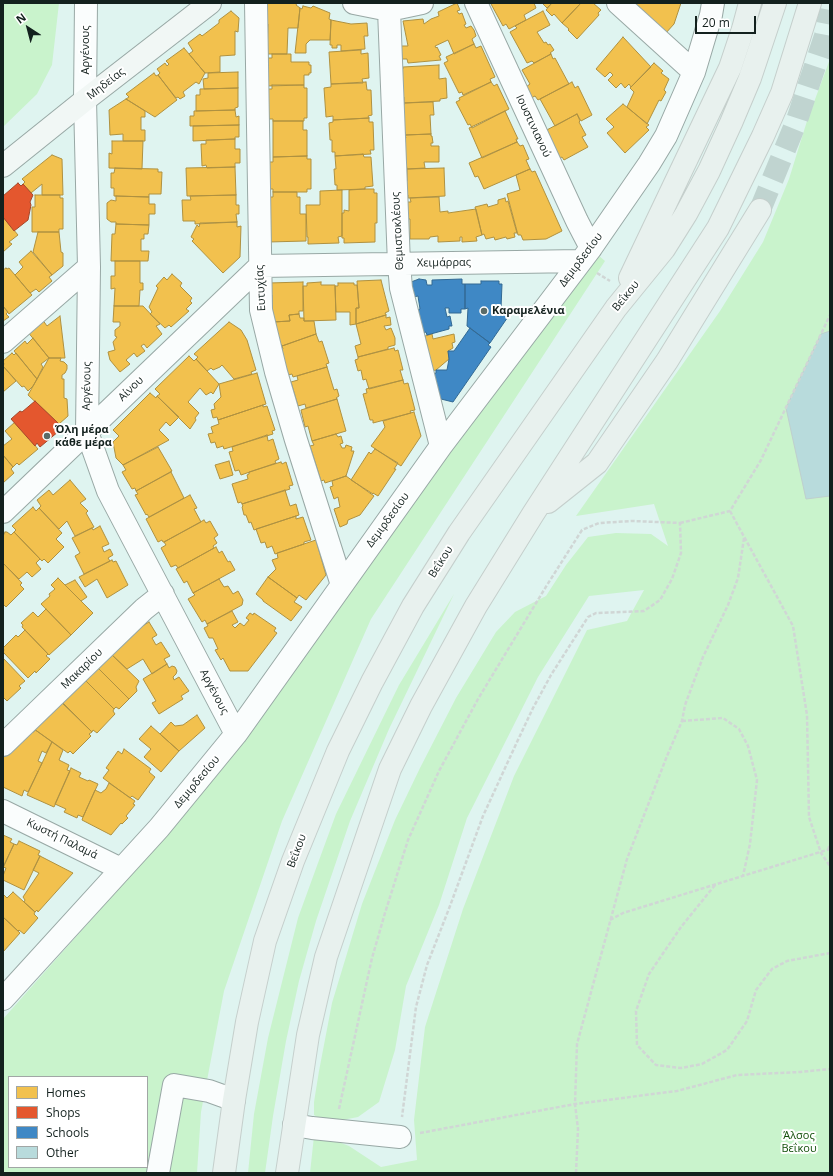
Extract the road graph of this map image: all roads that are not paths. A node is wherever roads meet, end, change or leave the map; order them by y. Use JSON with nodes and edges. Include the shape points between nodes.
{"nodes":[{"id":1,"x":86,"y":3,"type":"edge"},
{"id":2,"x":210,"y":3,"type":"edge"},
{"id":3,"x":256,"y":3,"type":"edge"},
{"id":4,"x":354,"y":3,"type":"edge"},
{"id":5,"x":422,"y":3,"type":"edge"},
{"id":6,"x":476,"y":3,"type":"edge"},
{"id":7,"x":618,"y":3,"type":"edge"},
{"id":8,"x":713,"y":3,"type":"edge"},
{"id":9,"x":750,"y":3,"type":"edge"},
{"id":10,"x":775,"y":3,"type":"edge"},
{"id":11,"x":810,"y":3,"type":"edge"},
{"id":12,"x":389,"y":10,"type":"junction"},
{"id":13,"x":694,"y":72,"type":"junction"},
{"id":14,"x":85,"y":100,"type":"junction"},
{"id":15,"x":3,"y":166,"type":"edge"},
{"id":16,"x":760,"y":210,"type":"tunnel mouth"},
{"id":17,"x":586,"y":254,"type":"junction"},
{"id":18,"x":399,"y":264,"type":"junction"},
{"id":19,"x":260,"y":266,"type":"junction"},
{"id":20,"x":89,"y":267,"type":"junction"},
{"id":21,"x":620,"y":299,"type":"junction"},
{"id":22,"x":3,"y":342,"type":"edge"},
{"id":23,"x":87,"y":432,"type":"junction"},
{"id":24,"x":441,"y":446,"type":"junction"},
{"id":25,"x":3,"y":512,"type":"edge"},
{"id":26,"x":533,"y":514,"type":"junction"},
{"id":27,"x":342,"y":585,"type":"junction"},
{"id":28,"x":163,"y":594,"type":"junction"},
{"id":29,"x":236,"y":734,"type":"junction"},
{"id":30,"x":3,"y":745,"type":"edge"},
{"id":31,"x":3,"y":811,"type":"edge"},
{"id":32,"x":121,"y":869,"type":"junction"},
{"id":33,"x":3,"y":999,"type":"edge"},
{"id":34,"x":234,"y":1100,"type":"junction"},
{"id":35,"x":294,"y":1125,"type":"junction"},
{"id":36,"x":400,"y":1137,"type":"road end"},
{"id":37,"x":158,"y":1173,"type":"edge"},
{"id":38,"x":224,"y":1173,"type":"edge"},
{"id":39,"x":287,"y":1173,"type":"edge"}],
"edges":[{"from":1,"to":14,"type":"street","name":"Αργένους"},
{"from":2,"to":14,"type":"street","name":"Μηδείας"},
{"from":3,"to":19,"type":"street","name":"Ευτυχίας"},
{"from":4,"to":12,"type":"street"},
{"from":5,"to":12,"type":"street"},
{"from":6,"to":17,"type":"street","name":"Ιουστινιανού","via":[[576,221]]},
{"from":7,"to":13,"type":"street"},
{"from":8,"to":13,"type":"street","name":"Δεμιρδεσίου"},
{"from":9,"to":21,"type":"main road","via":[[730,68]]},
{"from":10,"to":21,"type":"main road","name":"Βεΐκου","via":[[750,78],[690,208],[664,249]]},
{"from":11,"to":26,"type":"main road","via":[[782,93],[718,228]]},
{"from":12,"to":18,"type":"street","name":"Θεμιστοκλέους"},
{"from":13,"to":17,"type":"street","name":"Δεμιρδεσίου","via":[[666,136]]},
{"from":14,"to":15,"type":"street","name":"Μηδείας"},
{"from":14,"to":20,"type":"street","name":"Αργένους"},
{"from":16,"to":26,"type":"main road","via":[[667,361],[597,463]]},
{"from":17,"to":18,"type":"street","name":"Χειμάρρας"},
{"from":17,"to":24,"type":"street","name":"Δεμιρδεσίου"},
{"from":18,"to":19,"type":"street","name":"Χειμάρρας"},
{"from":18,"to":24,"type":"street","name":"Θεμιστοκλέους","via":[[400,288]]},
{"from":19,"to":23,"type":"street","name":"Αίνου"},
{"from":19,"to":27,"type":"street","name":"Ευτυχίας","via":[[261,310],[276,372]]},
{"from":20,"to":22,"type":"street"},
{"from":20,"to":23,"type":"street","name":"Αργένους"},
{"from":21,"to":34,"type":"main road","name":"Βεΐκου","via":[[459,533],[417,600],[338,751],[293,862],[265,941]]},
{"from":23,"to":25,"type":"street","name":"Αίνου"},
{"from":23,"to":28,"type":"street","name":"Αργένους","via":[[108,491]]},
{"from":24,"to":27,"type":"street","name":"Δεμιρδεσίου"},
{"from":26,"to":35,"type":"main road","via":[[476,606],[390,769],[326,956],[308,1034]]},
{"from":27,"to":29,"type":"street","name":"Δεμιρδεσίου"},
{"from":28,"to":29,"type":"street","name":"Αργένους"},
{"from":28,"to":30,"type":"street","name":"Μακαρίου","via":[[144,609]]},
{"from":29,"to":32,"type":"street","name":"Δεμιρδεσίου","via":[[159,828]]},
{"from":31,"to":32,"type":"street","name":"Κωστή Παλαμά"},
{"from":32,"to":33,"type":"street","name":"Δεμιρδεσίου"},
{"from":34,"to":37,"type":"street","via":[[209,1091],[174,1085]]},
{"from":34,"to":38,"type":"main road","name":"Βεΐκου"},
{"from":35,"to":36,"type":"street"},
{"from":35,"to":39,"type":"main road"}]}
